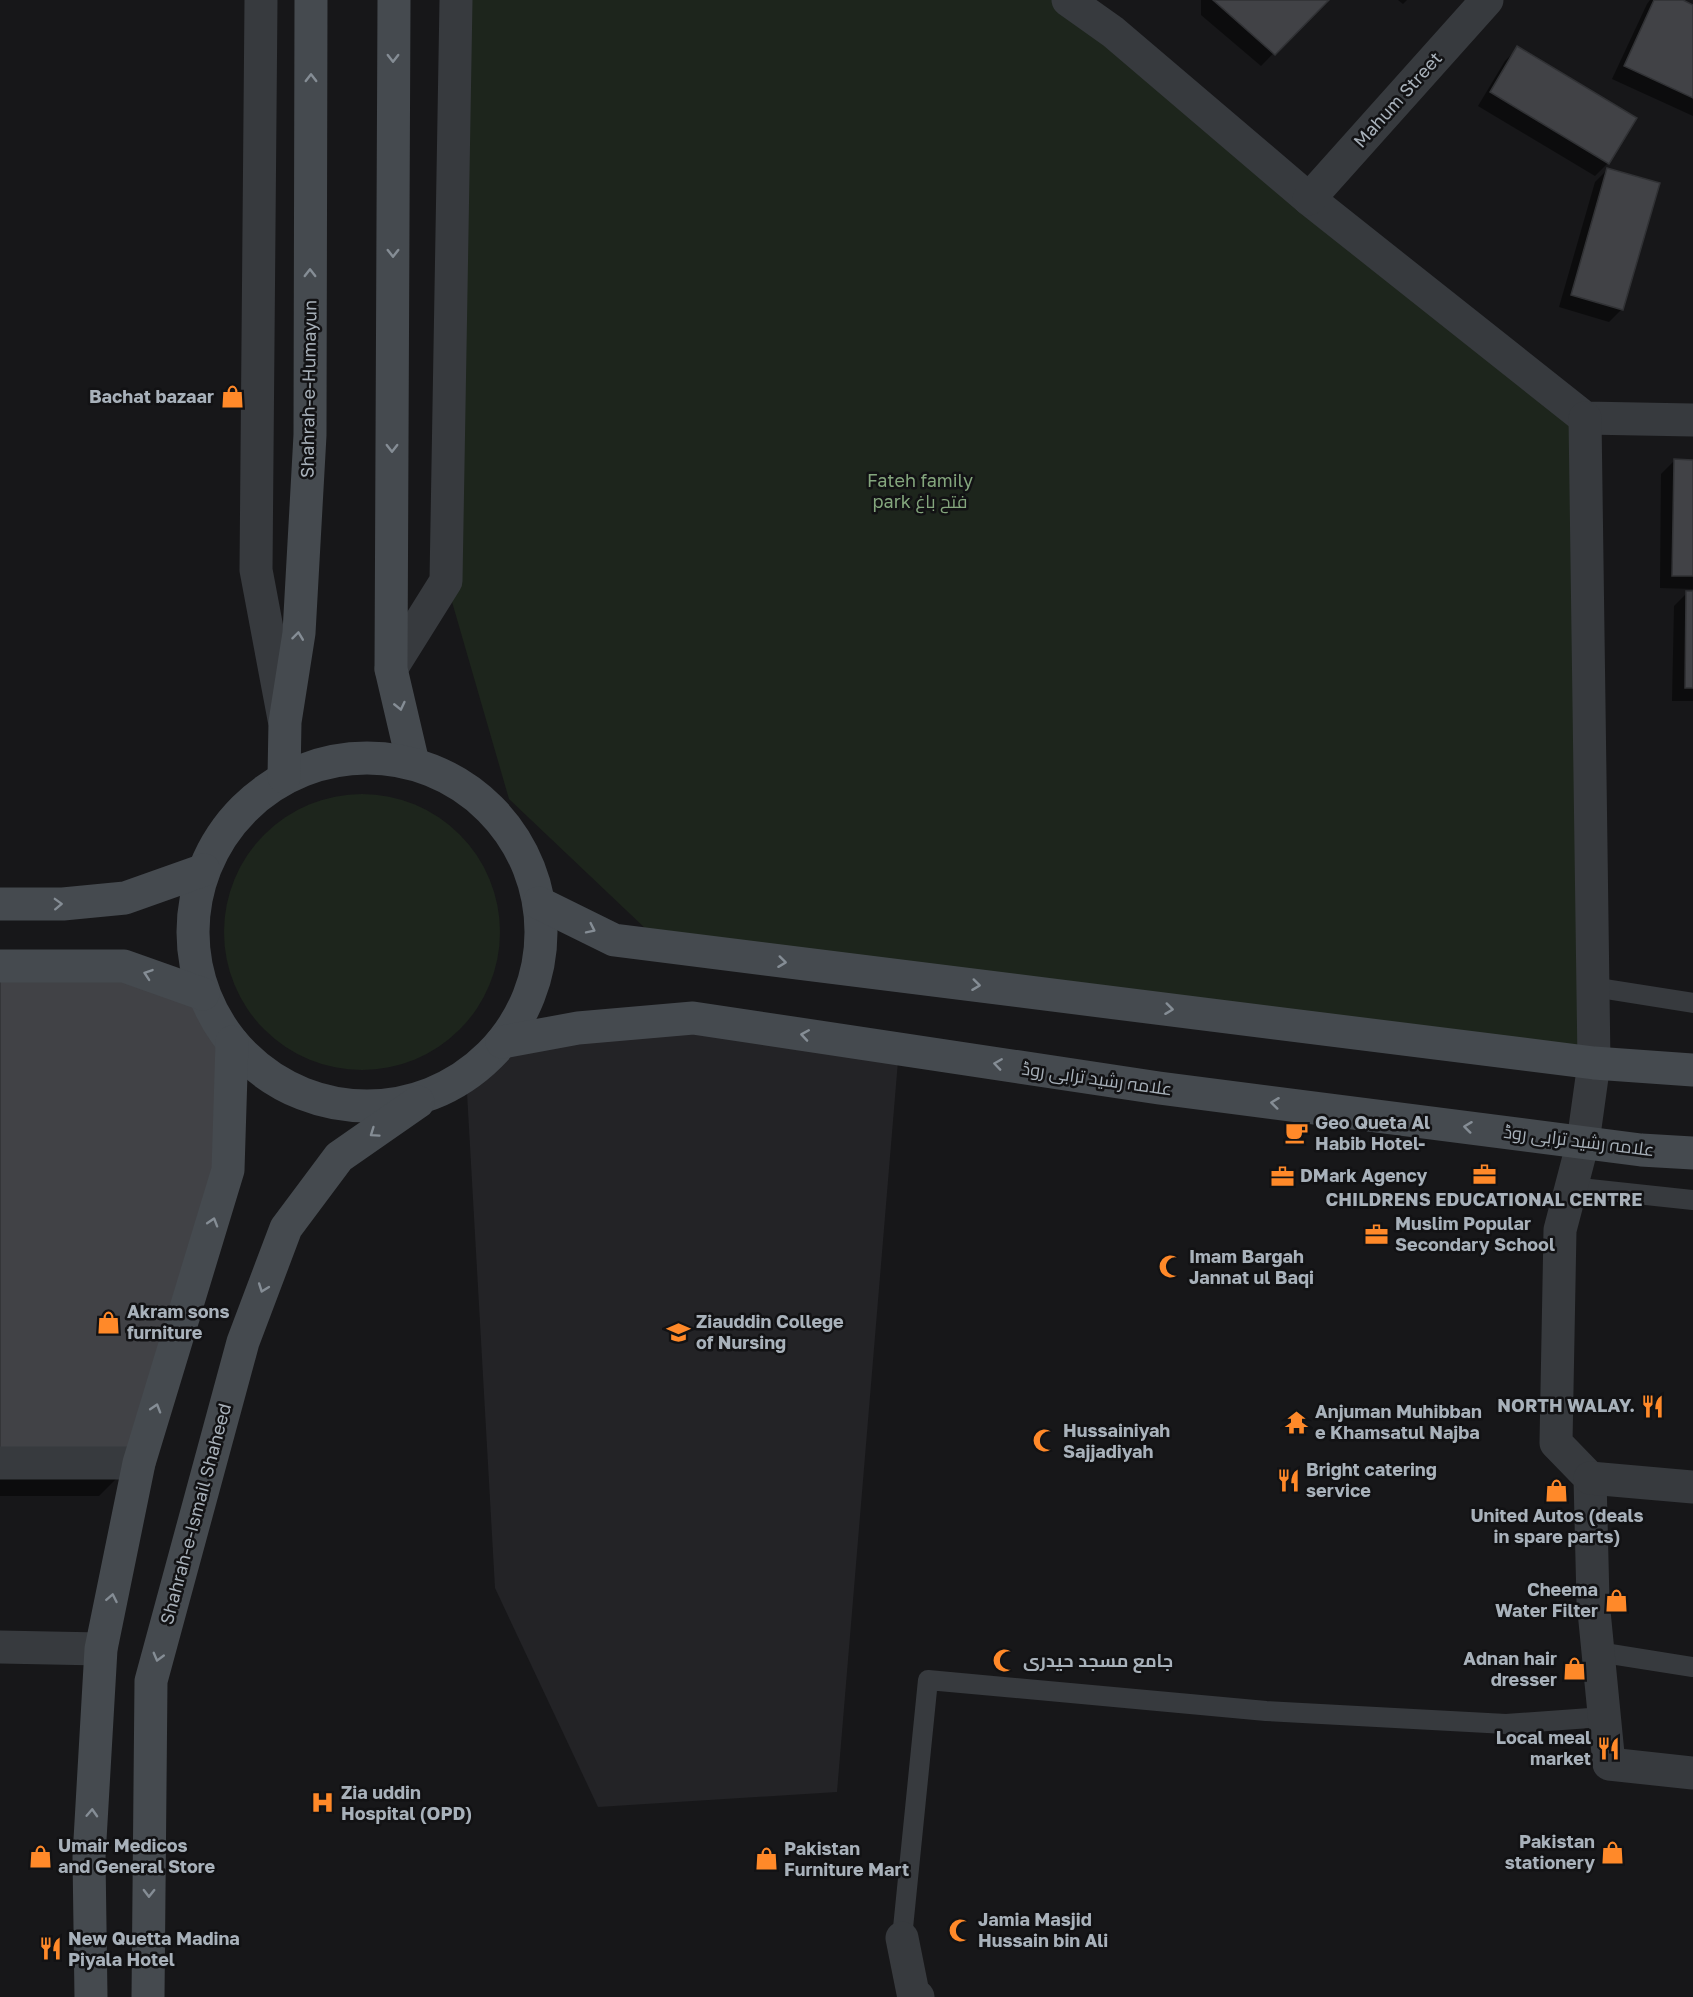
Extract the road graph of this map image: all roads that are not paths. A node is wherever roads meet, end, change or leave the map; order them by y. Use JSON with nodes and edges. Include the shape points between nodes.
{"nodes":[{"id":1,"x":261,"y":0,"type":"edge"},
{"id":2,"x":311,"y":0,"type":"edge"},
{"id":3,"x":394,"y":0,"type":"edge"},
{"id":4,"x":456,"y":0,"type":"edge"},
{"id":5,"x":1068,"y":0,"type":"edge"},
{"id":6,"x":1487,"y":0,"type":"edge"},
{"id":7,"x":1310,"y":199,"type":"junction"},
{"id":8,"x":1585,"y":418,"type":"junction"},
{"id":9,"x":1693,"y":420,"type":"edge"},
{"id":10,"x":391,"y":669,"type":"junction"},
{"id":11,"x":285,"y":722,"type":"junction"},
{"id":12,"x":413,"y":764,"type":"junction"},
{"id":13,"x":284,"y":777,"type":"junction"},
{"id":14,"x":204,"y":870,"type":"junction"},
{"id":15,"x":538,"y":903,"type":"junction"},
{"id":16,"x":0,"y":904,"type":"edge"},
{"id":17,"x":0,"y":966,"type":"edge"},
{"id":18,"x":1593,"y":987,"type":"junction"},
{"id":19,"x":203,"y":994,"type":"junction"},
{"id":20,"x":1693,"y":1003,"type":"edge"},
{"id":21,"x":232,"y":1042,"type":"junction"},
{"id":22,"x":502,"y":1042,"type":"junction"},
{"id":23,"x":1594,"y":1063,"type":"junction"},
{"id":24,"x":1693,"y":1070,"type":"edge"},
{"id":25,"x":422,"y":1100,"type":"junction"},
{"id":26,"x":1583,"y":1142,"type":"junction"},
{"id":27,"x":1693,"y":1153,"type":"edge"},
{"id":28,"x":1571,"y":1187,"type":"junction"},
{"id":29,"x":1693,"y":1200,"type":"edge"},
{"id":30,"x":0,"y":1463,"type":"edge"},
{"id":31,"x":139,"y":1463,"type":"junction"},
{"id":32,"x":1590,"y":1478,"type":"junction"},
{"id":33,"x":1693,"y":1487,"type":"edge"},
{"id":34,"x":0,"y":1647,"type":"edge"},
{"id":35,"x":101,"y":1649,"type":"junction"},
{"id":36,"x":1598,"y":1652,"type":"junction"},
{"id":37,"x":1693,"y":1667,"type":"edge"},
{"id":38,"x":1604,"y":1718,"type":"junction"},
{"id":39,"x":1693,"y":1773,"type":"edge"},
{"id":40,"x":902,"y":1938,"type":"joint"},
{"id":41,"x":91,"y":1997,"type":"edge"},
{"id":42,"x":148,"y":1997,"type":"edge"},
{"id":43,"x":918,"y":1997,"type":"edge"}],
"edges":[{"from":1,"to":11,"type":"street","via":[[256,570]]},
{"from":11,"to":2,"type":"main road","name":"Shahrah-e-Humayun","one_way":true,"via":[[299,633],[310,435]]},
{"from":3,"to":10,"type":"main road","one_way":true},
{"from":4,"to":10,"type":"street","via":[[446,581]]},
{"from":5,"to":7,"type":"street","via":[[1113,32]]},
{"from":6,"to":7,"type":"street","name":"Mahum Street"},
{"from":7,"to":8,"type":"street"},
{"from":8,"to":9,"type":"street"},
{"from":8,"to":18,"type":"street"},
{"from":10,"to":12,"type":"main road","one_way":true},
{"from":11,"to":13,"type":"main road","name":"Shahrah-e-Humayun"},
{"from":12,"to":13,"type":"main road","name":"Shahrah-e-Ismail Shaheed","via":[[370,757],[347,759],[325,762]]},
{"from":12,"to":15,"type":"main road","name":"Shahrah-e-Ismail Shaheed","via":[[458,783],[496,815],[524,856]]},
{"from":13,"to":14,"type":"main road","name":"Shahrah-e-Ismail Shaheed","via":[[245,806],[215,845]]},
{"from":16,"to":14,"type":"main road","one_way":true,"via":[[63,904],[125,898]]},
{"from":14,"to":19,"type":"main road","name":"Shahrah-e-Ismail Shaheed","via":[[196,890],[192,939]]},
{"from":15,"to":22,"type":"main road","name":"Shahrah-e-Ismail Shaheed","via":[[540,952],[528,1000]]},
{"from":15,"to":23,"type":"main road","one_way":true,"via":[[614,940]]},
{"from":19,"to":17,"type":"main road","one_way":true,"via":[[124,966]]},
{"from":18,"to":20,"type":"lane"},
{"from":18,"to":23,"type":"street"},
{"from":19,"to":21,"type":"main road","name":"Shahrah-e-Ismail Shaheed"},
{"from":21,"to":25,"type":"main road","name":"Shahrah-e-Ismail Shaheed","via":[[273,1079],[325,1101],[374,1106]]},
{"from":31,"to":21,"type":"main road","one_way":true,"via":[[228,1170]]},
{"from":22,"to":25,"type":"main road","name":"Shahrah-e-Ismail Shaheed","via":[[466,1075]]},
{"from":26,"to":22,"type":"main road","name":"علامہ رشید ترابی روڈ","one_way":true,"via":[[1160,1088],[693,1018],[578,1028]]},
{"from":23,"to":24,"type":"main road"},
{"from":23,"to":26,"type":"street"},
{"from":25,"to":42,"type":"main road","name":"Shahrah-e-Ismail Shaheed","one_way":true,"via":[[339,1157],[286,1228],[243,1342],[151,1681]]},
{"from":26,"to":27,"type":"main road","name":"علامہ رشید ترابی روڈ"},
{"from":26,"to":28,"type":"street"},
{"from":28,"to":29,"type":"lane"},
{"from":28,"to":32,"type":"street","via":[[1560,1230],[1556,1443]]},
{"from":30,"to":31,"type":"street"},
{"from":35,"to":31,"type":"main road","one_way":true},
{"from":32,"to":33,"type":"street"},
{"from":32,"to":36,"type":"street"},
{"from":34,"to":35,"type":"street"},
{"from":41,"to":35,"type":"main road","one_way":true,"via":[[89,1857]]},
{"from":36,"to":37,"type":"lane"},
{"from":36,"to":38,"type":"street"},
{"from":38,"to":39,"type":"street","via":[[1609,1764]]},
{"from":38,"to":40,"type":"lane","via":[[1494,1724],[1266,1711],[928,1680]]},
{"from":40,"to":43,"type":"street"}]}
